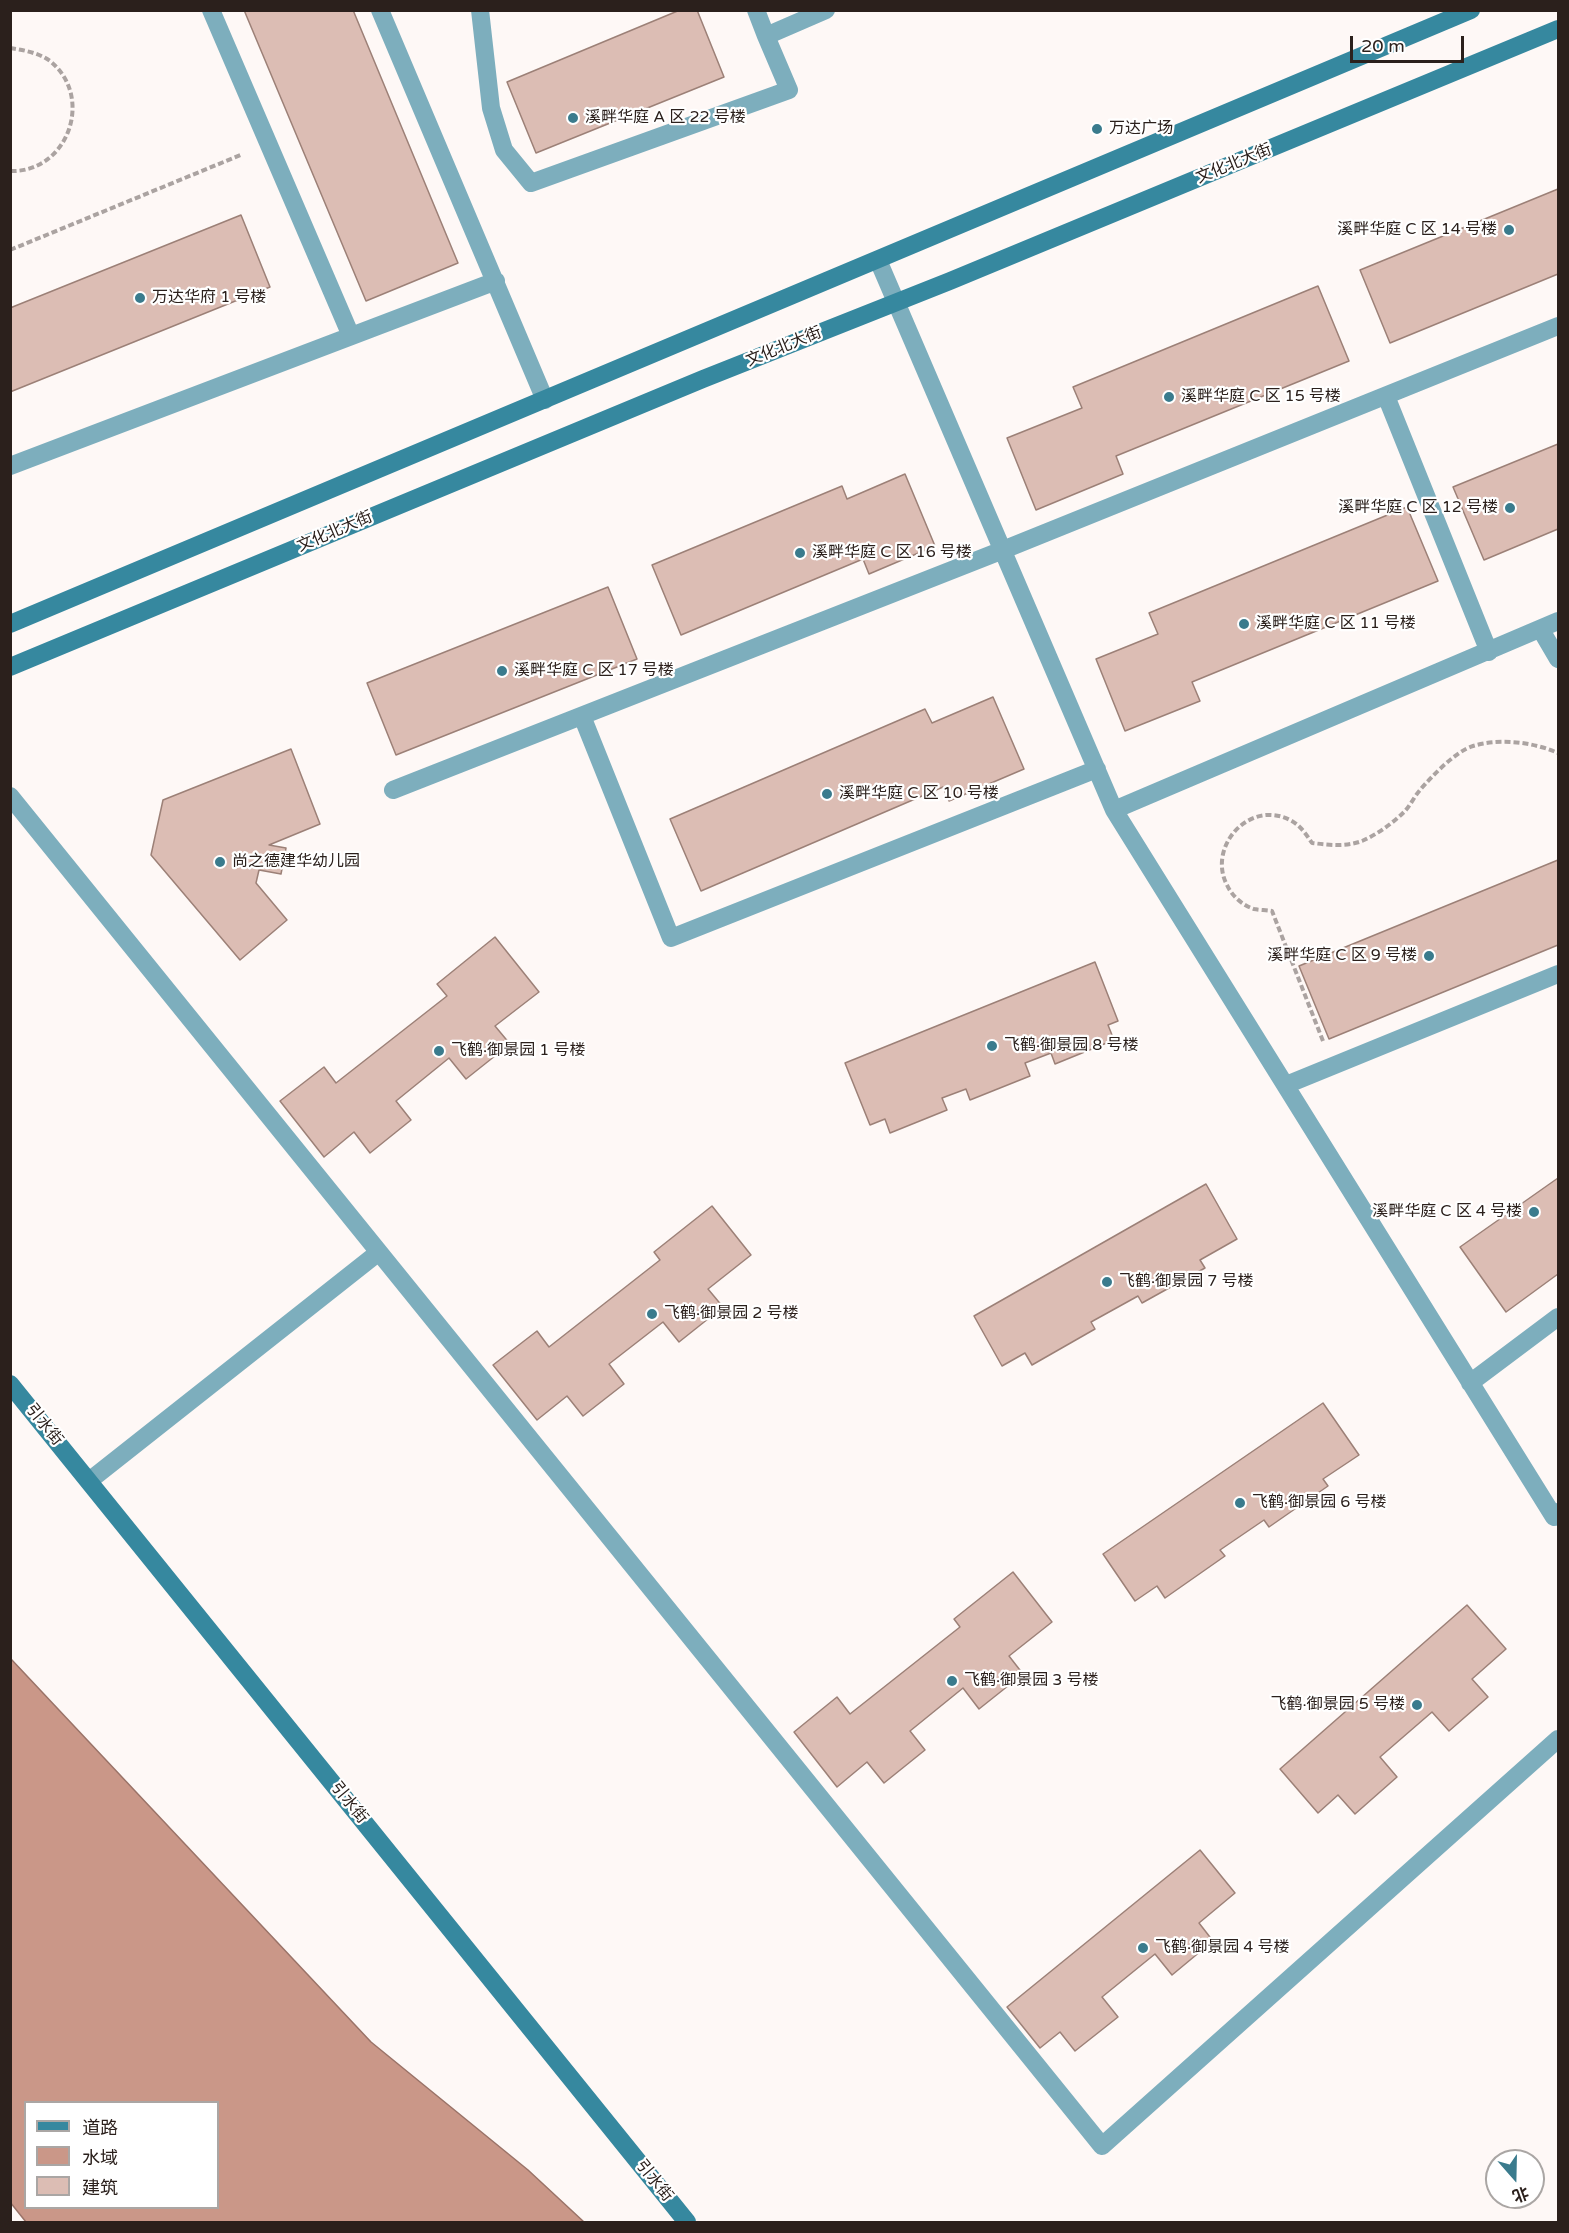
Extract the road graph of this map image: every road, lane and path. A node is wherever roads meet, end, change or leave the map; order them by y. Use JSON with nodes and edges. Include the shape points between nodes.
{"nodes":[{"id":1,"x":211,"y":10,"type":"edge"},
{"id":2,"x":380,"y":10,"type":"edge"},
{"id":3,"x":480,"y":10,"type":"edge"},
{"id":4,"x":756,"y":10,"type":"edge"},
{"id":5,"x":826,"y":10,"type":"edge"},
{"id":6,"x":1472,"y":10,"type":"edge"},
{"id":7,"x":1558,"y":29,"type":"edge"},
{"id":8,"x":766,"y":36,"type":"junction"},
{"id":9,"x":10,"y":48,"type":"edge"},
{"id":10,"x":269,"y":144,"type":"junction"},
{"id":11,"x":10,"y":171,"type":"edge"},
{"id":12,"x":10,"y":250,"type":"edge"},
{"id":13,"x":878,"y":260,"type":"junction"},
{"id":14,"x":496,"y":281,"type":"junction"},
{"id":15,"x":896,"y":302,"type":"junction"},
{"id":16,"x":1558,"y":326,"type":"edge"},
{"id":17,"x":351,"y":336,"type":"junction"},
{"id":18,"x":1386,"y":396,"type":"junction"},
{"id":19,"x":545,"y":400,"type":"junction"},
{"id":20,"x":10,"y":466,"type":"edge"},
{"id":21,"x":1003,"y":550,"type":"junction"},
{"id":22,"x":1558,"y":621,"type":"edge"},
{"id":23,"x":10,"y":624,"type":"edge"},
{"id":24,"x":1541,"y":630,"type":"junction"},
{"id":25,"x":1489,"y":652,"type":"junction"},
{"id":26,"x":1558,"y":659,"type":"edge"},
{"id":27,"x":10,"y":667,"type":"edge"},
{"id":28,"x":582,"y":716,"type":"junction"},
{"id":29,"x":1558,"y":753,"type":"edge"},
{"id":30,"x":1097,"y":769,"type":"junction"},
{"id":31,"x":393,"y":790,"type":"dead end"},
{"id":32,"x":10,"y":796,"type":"edge"},
{"id":33,"x":1114,"y":810,"type":"junction"},
{"id":34,"x":1558,"y":975,"type":"edge"},
{"id":35,"x":1333,"y":1066,"type":"junction"},
{"id":36,"x":1286,"y":1085,"type":"junction"},
{"id":37,"x":379,"y":1252,"type":"junction"},
{"id":38,"x":1558,"y":1317,"type":"edge"},
{"id":39,"x":1470,"y":1383,"type":"junction"},
{"id":40,"x":10,"y":1384,"type":"edge"},
{"id":41,"x":89,"y":1481,"type":"junction"},
{"id":42,"x":1558,"y":1512,"type":"edge"},
{"id":43,"x":1558,"y":1738,"type":"edge"},
{"id":44,"x":687,"y":2223,"type":"edge"}],
"edges":[{"from":1,"to":10,"type":"street"},
{"from":2,"to":14,"type":"street"},
{"from":3,"to":8,"type":"street","via":[[491,108],[504,150],[531,183],[789,90]]},
{"from":4,"to":8,"type":"street"},
{"from":5,"to":8,"type":"street"},
{"from":6,"to":13,"type":"main road"},
{"from":7,"to":15,"type":"main road","name":"文化北大街"},
{"from":9,"to":11,"type":"path","via":[[50,61],[63,76],[71,95],[73,116],[68,136],[56,153],[39,165],[20,172]]},
{"from":10,"to":12,"type":"path"},
{"from":10,"to":17,"type":"street"},
{"from":13,"to":15,"type":"street"},
{"from":13,"to":19,"type":"main road"},
{"from":14,"to":17,"type":"street"},
{"from":14,"to":19,"type":"street"},
{"from":15,"to":21,"type":"street"},
{"from":15,"to":27,"type":"main road","name":"文化北大街"},
{"from":16,"to":18,"type":"street"},
{"from":17,"to":20,"type":"street"},
{"from":18,"to":21,"type":"street"},
{"from":18,"to":25,"type":"street"},
{"from":19,"to":23,"type":"main road"},
{"from":21,"to":28,"type":"street"},
{"from":21,"to":30,"type":"street"},
{"from":22,"to":24,"type":"street"},
{"from":24,"to":25,"type":"street"},
{"from":24,"to":26,"type":"street"},
{"from":25,"to":33,"type":"street"},
{"from":28,"to":30,"type":"street","via":[[671,938]]},
{"from":28,"to":31,"type":"street"},
{"from":29,"to":35,"type":"path","via":[[1510,742],[1472,746],[1444,765],[1404,812],[1361,841],[1335,846],[1312,843],[1289,820],[1273,816],[1249,820],[1231,834],[1221,862],[1223,878],[1240,902],[1253,909],[1272,911]]},
{"from":30,"to":33,"type":"street"},
{"from":32,"to":37,"type":"street"},
{"from":33,"to":36,"type":"street"},
{"from":34,"to":35,"type":"street"},
{"from":35,"to":36,"type":"street"},
{"from":36,"to":39,"type":"street"},
{"from":37,"to":41,"type":"street"},
{"from":37,"to":43,"type":"street","via":[[1102,2146]]},
{"from":38,"to":39,"type":"street"},
{"from":39,"to":42,"type":"street","via":[[1554,1517]]},
{"from":40,"to":41,"type":"main road","name":"引水街"},
{"from":41,"to":44,"type":"main road","name":"引水街"}]}
